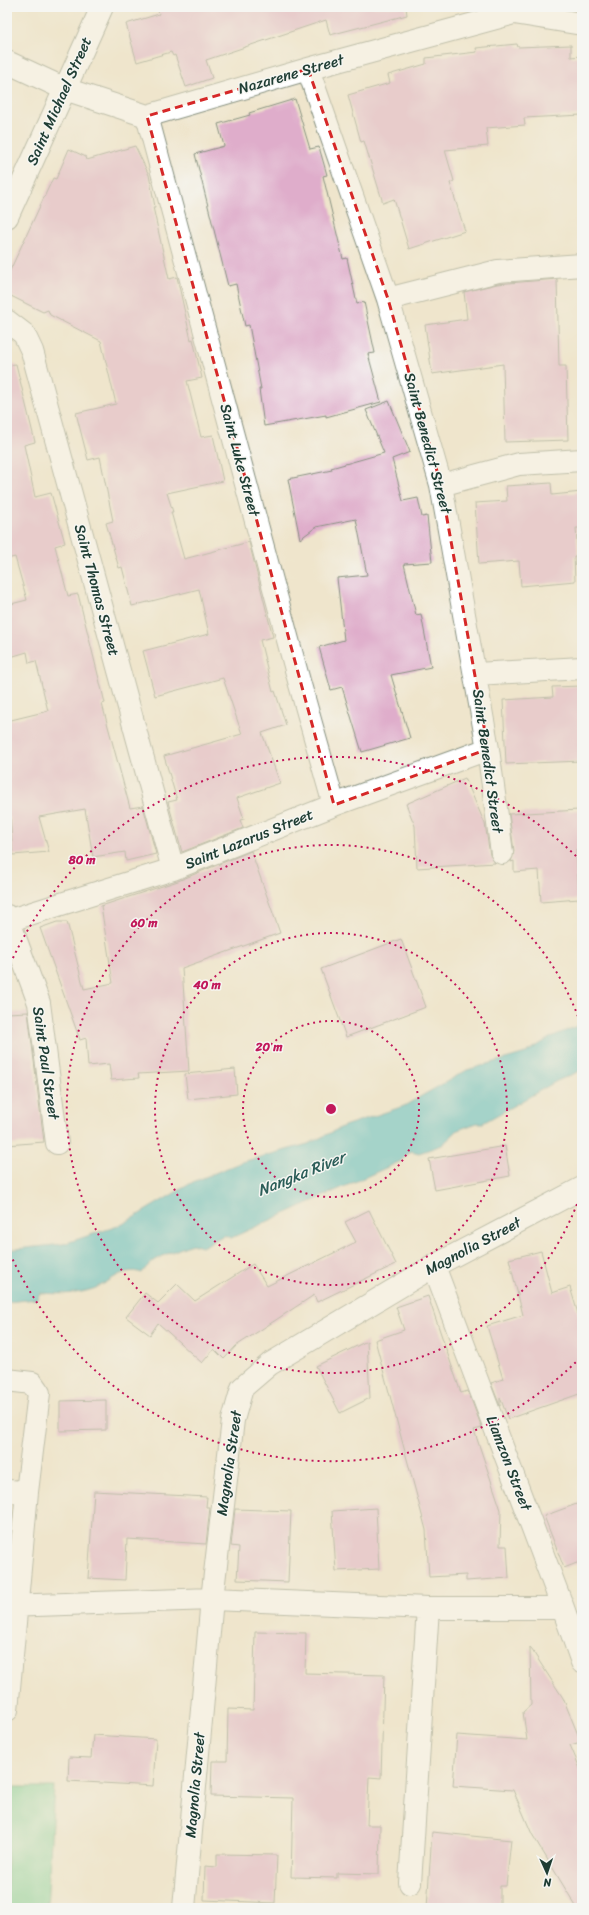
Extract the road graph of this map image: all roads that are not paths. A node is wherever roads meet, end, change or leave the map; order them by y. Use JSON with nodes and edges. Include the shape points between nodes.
{"nodes":[{"id":1,"x":102,"y":7,"type":"edge"},
{"id":2,"x":514,"y":10,"type":"edge"},
{"id":3,"x":582,"y":24,"type":"edge"},
{"id":4,"x":7,"y":62,"type":"edge"},
{"id":5,"x":308,"y":69,"type":"junction"},
{"id":6,"x":65,"y":89,"type":"junction"},
{"id":7,"x":147,"y":116,"type":"junction"},
{"id":8,"x":7,"y":217,"type":"edge"},
{"id":9,"x":582,"y":265,"type":"edge"},
{"id":10,"x":388,"y":299,"type":"junction"},
{"id":11,"x":7,"y":321,"type":"edge"},
{"id":12,"x":582,"y":460,"type":"edge"},
{"id":13,"x":442,"y":485,"type":"junction"},
{"id":14,"x":582,"y":668,"type":"edge"},
{"id":15,"x":476,"y":674,"type":"junction"},
{"id":16,"x":488,"y":749,"type":"junction"},
{"id":17,"x":334,"y":805,"type":"junction"},
{"id":18,"x":502,"y":853,"type":"dead end"},
{"id":19,"x":173,"y":869,"type":"junction"},
{"id":20,"x":7,"y":919,"type":"edge"},
{"id":21,"x":57,"y":1143,"type":"dead end"},
{"id":22,"x":582,"y":1188,"type":"edge"},
{"id":23,"x":434,"y":1266,"type":"junction"},
{"id":24,"x":7,"y":1380,"type":"edge"},
{"id":25,"x":17,"y":1492,"type":"edge"},
{"id":26,"x":212,"y":1599,"type":"junction"},
{"id":27,"x":12,"y":1606,"type":"edge"},
{"id":28,"x":428,"y":1608,"type":"junction"},
{"id":29,"x":563,"y":1608,"type":"junction"},
{"id":30,"x":582,"y":1662,"type":"edge"},
{"id":31,"x":7,"y":1710,"type":"edge"},
{"id":32,"x":410,"y":1883,"type":"dead end"},
{"id":33,"x":184,"y":1908,"type":"edge"}],
"edges":[{"from":1,"to":6,"type":"street","name":"Saint Michael Street"},
{"from":2,"to":3,"type":"street","name":"Nazarene Street"},
{"from":2,"to":5,"type":"street","name":"Nazarene Street"},
{"from":4,"to":6,"type":"street"},
{"from":5,"to":7,"type":"street","name":"Nazarene Street"},
{"from":5,"to":10,"type":"street","name":"Saint Benedict Street"},
{"from":6,"to":7,"type":"street"},
{"from":6,"to":8,"type":"street","name":"Saint Michael Street"},
{"from":7,"to":17,"type":"street","name":"Saint Luke Street"},
{"from":9,"to":10,"type":"street","via":[[498,271]]},
{"from":10,"to":13,"type":"street","name":"Saint Benedict Street"},
{"from":11,"to":19,"type":"street","name":"Saint Thomas Street","via":[[24,334],[32,351]]},
{"from":12,"to":13,"type":"street","via":[[519,464]]},
{"from":13,"to":15,"type":"street","name":"Saint Benedict Street"},
{"from":14,"to":15,"type":"street"},
{"from":15,"to":16,"type":"street","name":"Saint Benedict Street"},
{"from":16,"to":17,"type":"street","name":"Saint Lazarus Street"},
{"from":16,"to":18,"type":"street","name":"Saint Benedict Street"},
{"from":17,"to":19,"type":"street","name":"Saint Lazarus Street"},
{"from":19,"to":20,"type":"street","name":"Saint Lazarus Street"},
{"from":20,"to":21,"type":"street","name":"Saint Paul Street","via":[[39,1003]]},
{"from":22,"to":23,"type":"street","name":"Magnolia Street"},
{"from":23,"to":26,"type":"street","name":"Magnolia Street","via":[[270,1364],[242,1388],[233,1420]]},
{"from":23,"to":29,"type":"street","name":"Liamzon Street"},
{"from":24,"to":25,"type":"street","via":[[32,1383],[39,1393]]},
{"from":25,"to":27,"type":"street"},
{"from":26,"to":27,"type":"street"},
{"from":26,"to":28,"type":"street"},
{"from":26,"to":33,"type":"street","name":"Magnolia Street"},
{"from":27,"to":31,"type":"street"},
{"from":28,"to":29,"type":"street"},
{"from":28,"to":32,"type":"street"},
{"from":29,"to":30,"type":"street","name":"Liamzon Street"}]}
